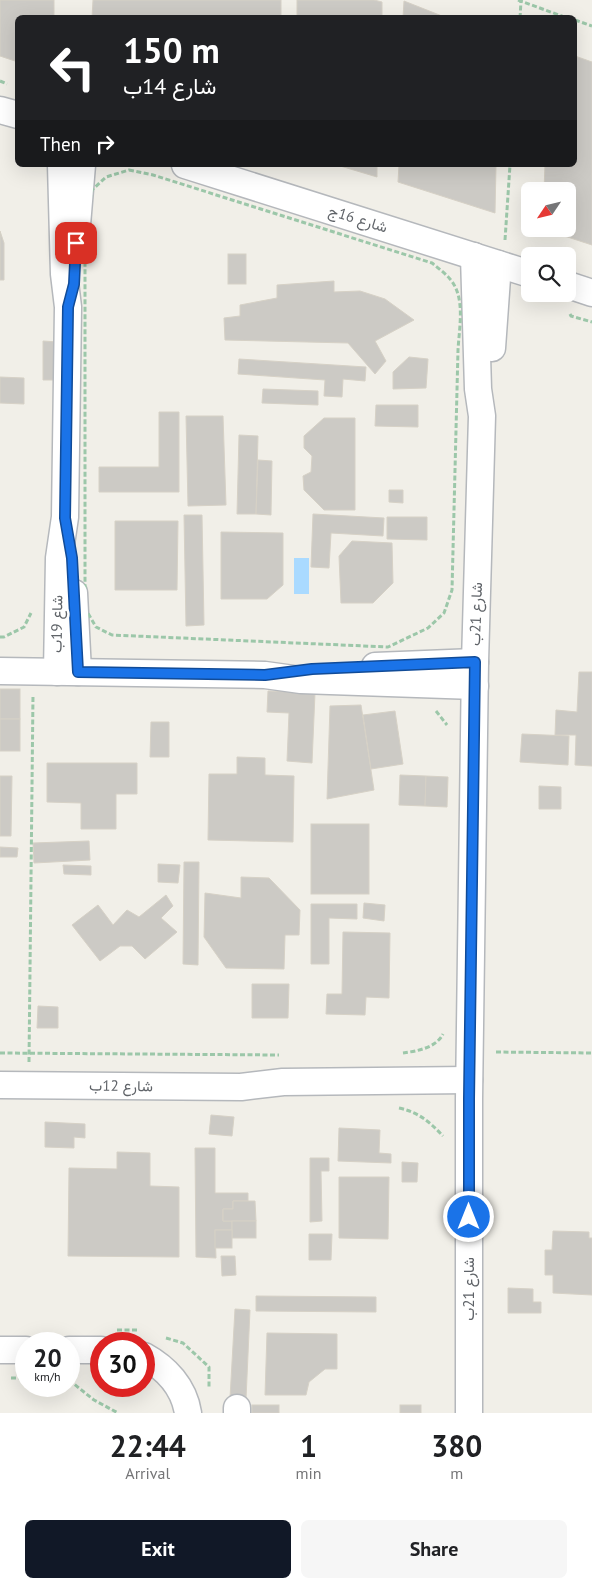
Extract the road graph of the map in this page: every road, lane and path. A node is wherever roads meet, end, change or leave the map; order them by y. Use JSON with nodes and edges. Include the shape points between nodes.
{"nodes":[{"id":1,"x":520,"y":0,"type":"edge"},
{"id":2,"x":520,"y":15,"type":"edge"},
{"id":3,"x":559,"y":15,"type":"edge"},
{"id":4,"x":577,"y":21,"type":"edge"},
{"id":5,"x":592,"y":26,"type":"edge"},
{"id":6,"x":0,"y":110,"type":"edge"},
{"id":7,"x":15,"y":114,"type":"edge"},
{"id":8,"x":60,"y":167,"type":"edge"},
{"id":9,"x":82,"y":167,"type":"edge"},
{"id":10,"x":191,"y":167,"type":"edge"},
{"id":11,"x":510,"y":167,"type":"edge"},
{"id":12,"x":492,"y":262,"type":"junction"},
{"id":13,"x":521,"y":271,"type":"edge"},
{"id":14,"x":592,"y":293,"type":"edge"},
{"id":15,"x":576,"y":296,"type":"edge"},
{"id":16,"x":568,"y":302,"type":"edge"},
{"id":17,"x":68,"y":307,"type":"junction"},
{"id":18,"x":592,"y":322,"type":"edge"},
{"id":19,"x":85,"y":608,"type":"joint"},
{"id":20,"x":0,"y":671,"type":"edge"},
{"id":21,"x":67,"y":672,"type":"junction"},
{"id":22,"x":475,"y":674,"type":"junction"},
{"id":23,"x":33,"y":690,"type":"dead end"},
{"id":24,"x":435,"y":710,"type":"dead end"},
{"id":25,"x":450,"y":730,"type":"dead end"},
{"id":26,"x":445,"y":1030,"type":"dead end"},
{"id":27,"x":496,"y":1042,"type":"dead end"},
{"id":28,"x":496,"y":1052,"type":"junction"},
{"id":29,"x":0,"y":1053,"type":"edge"},
{"id":30,"x":28,"y":1053,"type":"junction"},
{"id":31,"x":592,"y":1053,"type":"edge"},
{"id":32,"x":401,"y":1054,"type":"dead end"},
{"id":33,"x":284,"y":1055,"type":"dead end"},
{"id":34,"x":496,"y":1062,"type":"dead end"},
{"id":35,"x":0,"y":1085,"type":"edge"},
{"id":36,"x":28,"y":1085,"type":"junction"},
{"id":37,"x":469,"y":1090,"type":"junction"},
{"id":38,"x":0,"y":1350,"type":"edge"},
{"id":39,"x":15,"y":1350,"type":"edge"},
{"id":40,"x":155,"y":1362,"type":"edge"},
{"id":41,"x":80,"y":1389,"type":"edge"},
{"id":42,"x":118,"y":1413,"type":"edge"},
{"id":43,"x":188,"y":1413,"type":"edge"},
{"id":44,"x":469,"y":1413,"type":"edge"}],
"edges":[{"from":1,"to":2,"type":"path"},
{"from":1,"to":3,"type":"path"},
{"from":4,"to":5,"type":"path"},
{"from":6,"to":7,"type":"street"},
{"from":8,"to":17,"type":"street","name":"شاع 19ب"},
{"from":9,"to":17,"type":"street","name":"شاع 19ب","via":[[74,284]]},
{"from":10,"to":12,"type":"street","name":"شارع 16ج"},
{"from":11,"to":12,"type":"path"},
{"from":12,"to":13,"type":"street","name":"شارع 16ج"},
{"from":12,"to":22,"type":"street","name":"شارع 21ب","via":[[490,376],[482,416]]},
{"from":14,"to":15,"type":"street"},
{"from":16,"to":18,"type":"path","via":[[571,316]]},
{"from":17,"to":21,"type":"street","name":"شاع 19ب","via":[[65,518],[59,558]]},
{"from":19,"to":19,"type":"path","via":[[96,627],[112,635],[388,647],[428,628],[444,613],[452,590],[460,314],[459,298],[451,280],[432,263],[154,175],[128,170],[106,177],[92,190],[85,227]]},
{"from":20,"to":21,"type":"street"},
{"from":21,"to":22,"type":"street","via":[[265,675],[312,669]]},
{"from":22,"to":37,"type":"street","name":"شارع 21ب"},
{"from":23,"to":30,"type":"path"},
{"from":24,"to":25,"type":"path"},
{"from":26,"to":32,"type":"path","via":[[441,1038],[425,1049]]},
{"from":27,"to":28,"type":"path"},
{"from":28,"to":31,"type":"path"},
{"from":28,"to":34,"type":"path"},
{"from":29,"to":30,"type":"path"},
{"from":30,"to":33,"type":"path"},
{"from":30,"to":36,"type":"path"},
{"from":35,"to":36,"type":"street","name":"شارع 12ب"},
{"from":36,"to":37,"type":"street","name":"شارع 12ب","via":[[241,1087],[283,1082]]},
{"from":37,"to":44,"type":"street","name":"شارع 21ب"},
{"from":38,"to":39,"type":"street"},
{"from":40,"to":43,"type":"street","via":[[176,1382]]},
{"from":41,"to":42,"type":"path"}]}
